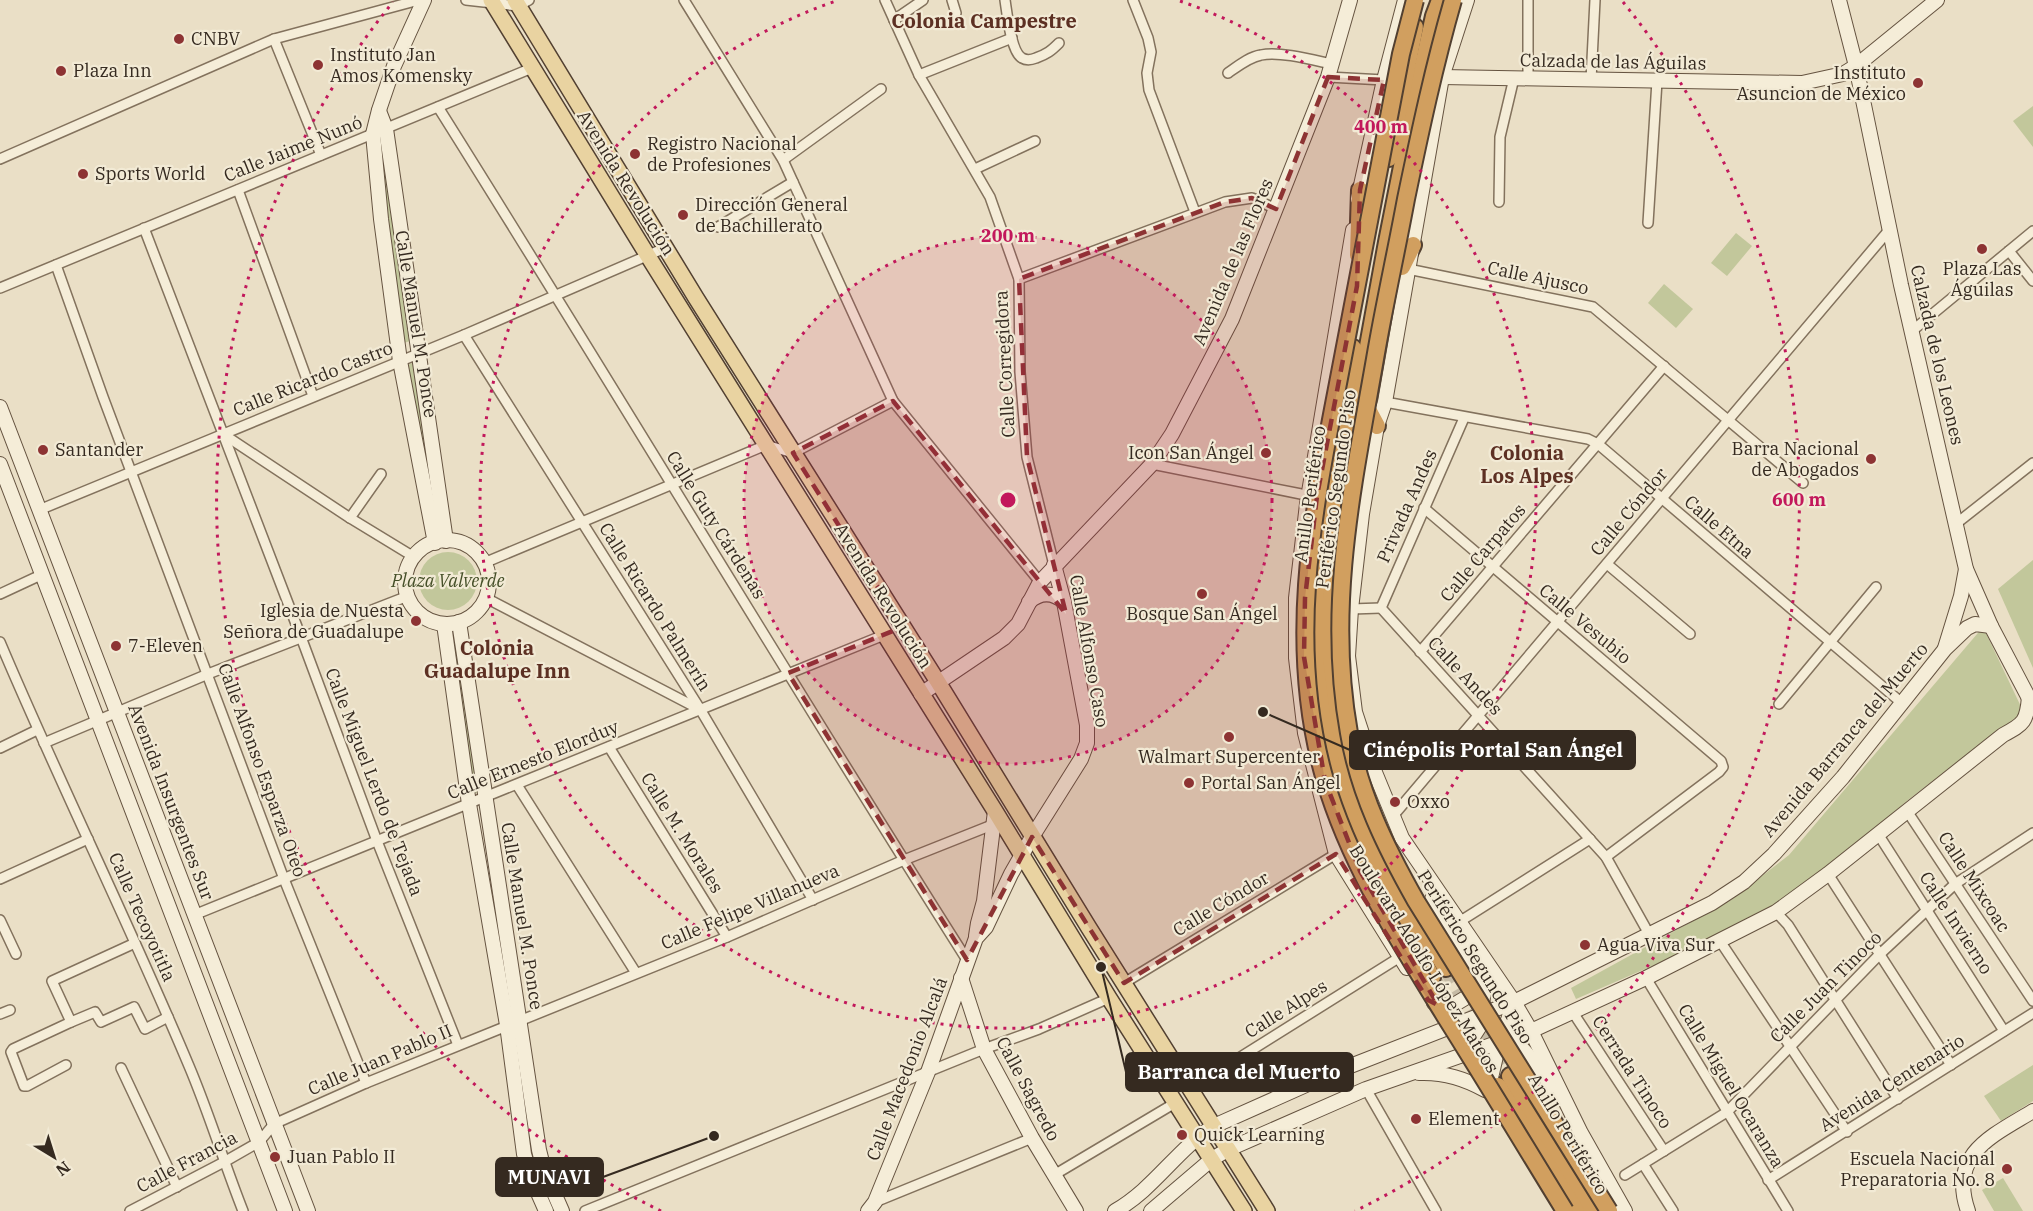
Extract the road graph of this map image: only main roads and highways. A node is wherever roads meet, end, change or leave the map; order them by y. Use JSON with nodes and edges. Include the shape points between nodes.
{"nodes":[{"id":1,"x":424,"y":0,"type":"edge"},
{"id":2,"x":1350,"y":0,"type":"edge"},
{"id":3,"x":1405,"y":0,"type":"edge"},
{"id":4,"x":1416,"y":0,"type":"edge"},
{"id":5,"x":1422,"y":0,"type":"edge"},
{"id":6,"x":1440,"y":0,"type":"edge"},
{"id":7,"x":1454,"y":0,"type":"edge"},
{"id":8,"x":1467,"y":0,"type":"edge"},
{"id":9,"x":1839,"y":0,"type":"edge"},
{"id":10,"x":1937,"y":0,"type":"edge"},
{"id":11,"x":493,"y":2,"type":"edge"},
{"id":12,"x":521,"y":2,"type":"edge"},
{"id":13,"x":1856,"y":66,"type":"junction"},
{"id":14,"x":1442,"y":77,"type":"junction"},
{"id":15,"x":380,"y":131,"type":"junction"},
{"id":16,"x":1360,"y":190,"type":"junction"},
{"id":17,"x":1413,"y":245,"type":"joint"},
{"id":18,"x":1405,"y":268,"type":"junction"},
{"id":19,"x":1356,"y":330,"type":"junction"},
{"id":20,"x":1360,"y":393,"type":"junction"},
{"id":21,"x":0,"y":406,"type":"edge"},
{"id":22,"x":1377,"y":426,"type":"junction"},
{"id":23,"x":0,"y":464,"type":"edge"},
{"id":24,"x":440,"y":542,"type":"junction"},
{"id":25,"x":1054,"y":565,"type":"junction"},
{"id":26,"x":1966,"y":568,"type":"junction"},
{"id":27,"x":1040,"y":582,"type":"junction"},
{"id":28,"x":1059,"y":583,"type":"junction"},
{"id":29,"x":1064,"y":602,"type":"junction"},
{"id":30,"x":1028,"y":603,"type":"junction"},
{"id":31,"x":1345,"y":605,"type":"junction"},
{"id":32,"x":459,"y":622,"type":"junction"},
{"id":33,"x":444,"y":624,"type":"junction"},
{"id":34,"x":1991,"y":626,"type":"junction"},
{"id":35,"x":1945,"y":649,"type":"junction"},
{"id":36,"x":938,"y":682,"type":"junction"},
{"id":37,"x":921,"y":694,"type":"junction"},
{"id":38,"x":2031,"y":702,"type":"edge"},
{"id":39,"x":1355,"y":712,"type":"junction"},
{"id":40,"x":1303,"y":718,"type":"junction"},
{"id":41,"x":2018,"y":727,"type":"junction"},
{"id":42,"x":2033,"y":730,"type":"edge"},
{"id":43,"x":1334,"y":745,"type":"junction"},
{"id":44,"x":994,"y":818,"type":"junction"},
{"id":45,"x":1032,"y":837,"type":"junction"},
{"id":46,"x":1402,"y":838,"type":"junction"},
{"id":47,"x":1022,"y":855,"type":"junction"},
{"id":48,"x":989,"y":865,"type":"junction"},
{"id":49,"x":1011,"y":874,"type":"junction"},
{"id":50,"x":976,"y":938,"type":"junction"},
{"id":51,"x":1439,"y":972,"type":"tunnel mouth"},
{"id":52,"x":961,"y":978,"type":"junction"},
{"id":53,"x":1484,"y":987,"type":"junction"},
{"id":54,"x":1428,"y":1000,"type":"junction"},
{"id":55,"x":1514,"y":1002,"type":"junction"},
{"id":56,"x":1481,"y":1020,"type":"junction"},
{"id":57,"x":1445,"y":1028,"type":"junction"},
{"id":58,"x":1531,"y":1031,"type":"junction"},
{"id":59,"x":1505,"y":1038,"type":"junction"},
{"id":60,"x":1526,"y":1053,"type":"junction"},
{"id":61,"x":1462,"y":1054,"type":"junction"},
{"id":62,"x":1411,"y":1073,"type":"junction"},
{"id":63,"x":1495,"y":1084,"type":"junction"},
{"id":64,"x":2033,"y":1111,"type":"edge"},
{"id":65,"x":1214,"y":1126,"type":"junction"},
{"id":66,"x":1581,"y":1133,"type":"junction"},
{"id":67,"x":1197,"y":1136,"type":"junction"},
{"id":68,"x":1229,"y":1149,"type":"junction"},
{"id":69,"x":1212,"y":1159,"type":"junction"},
{"id":70,"x":872,"y":1206,"type":"edge"},
{"id":71,"x":1155,"y":1209,"type":"edge"},
{"id":72,"x":285,"y":1211,"type":"edge"},
{"id":73,"x":308,"y":1211,"type":"edge"},
{"id":74,"x":546,"y":1211,"type":"edge"},
{"id":75,"x":562,"y":1211,"type":"edge"},
{"id":76,"x":1076,"y":1211,"type":"edge"},
{"id":77,"x":1115,"y":1211,"type":"edge"},
{"id":78,"x":1244,"y":1211,"type":"edge"},
{"id":79,"x":1267,"y":1211,"type":"edge"},
{"id":80,"x":1556,"y":1211,"type":"edge"},
{"id":81,"x":1565,"y":1211,"type":"edge"},
{"id":82,"x":1576,"y":1211,"type":"edge"},
{"id":83,"x":1592,"y":1211,"type":"edge"},
{"id":84,"x":1609,"y":1211,"type":"edge"},
{"id":85,"x":1625,"y":1211,"type":"edge"},
{"id":86,"x":1968,"y":1211,"type":"edge"}],
"edges":[{"from":1,"to":15,"type":"main road","name":"Calle Manuel M. Ponce","via":[[379,110]]},
{"from":2,"to":25,"type":"main road","name":"Avenida de las Flores","via":[[1330,70],[1232,319],[1172,434],[1152,464]]},
{"from":3,"to":16,"type":"main road","name":"Boulevard Adolfo López Mateos"},
{"from":4,"to":81,"type":"highway","name":"Periférico Segundo Piso","bridge":true,"via":[[1401,54],[1317,496],[1305,598],[1305,657],[1313,730],[1325,781],[1360,871]]},
{"from":5,"to":19,"type":"highway","name":"Anillo Periférico"},
{"from":6,"to":20,"type":"highway","name":"Anillo Periférico","via":[[1412,113]]},
{"from":7,"to":31,"type":"highway","name":"Periférico Segundo Piso","bridge":true,"via":[[1423,118],[1388,285],[1343,551]]},
{"from":8,"to":14,"type":"main road"},
{"from":9,"to":13,"type":"main road","name":"Calzada de los Leones"},
{"from":10,"to":13,"type":"main road","name":"Calzada de las Águilas"},
{"from":11,"to":37,"type":"main road","name":"Avenida Revolución"},
{"from":12,"to":36,"type":"main road","name":"Avenida Revolución","via":[[665,248]]},
{"from":13,"to":14,"type":"main road","name":"Calzada de las Águilas","via":[[1843,74],[1802,84]]},
{"from":13,"to":26,"type":"main road","name":"Calzada de los Leones"},
{"from":14,"to":17,"type":"main road"},
{"from":15,"to":24,"type":"main road","name":"Calle Manuel M. Ponce","via":[[419,353]]},
{"from":15,"to":24,"type":"main road","name":"Calle Manuel M. Ponce","via":[[381,219],[400,361]]},
{"from":16,"to":19,"type":"highway"},
{"from":16,"to":40,"type":"main road","name":"Boulevard Adolfo López Mateos","via":[[1307,504],[1296,598],[1296,657]]},
{"from":17,"to":18,"type":"highway"},
{"from":18,"to":22,"type":"main road","via":[[1385,402]]},
{"from":18,"to":31,"type":"highway","bridge":true,"via":[[1372,422]]},
{"from":19,"to":43,"type":"highway","name":"Anillo Periférico","via":[[1315,598],[1315,658]]},
{"from":20,"to":22,"type":"highway"},
{"from":20,"to":43,"type":"highway","name":"Anillo Periférico","via":[[1340,500],[1328,600],[1337,730]]},
{"from":21,"to":73,"type":"main road","name":"Avenida Insurgentes Sur"},
{"from":22,"to":31,"type":"main road"},
{"from":23,"to":72,"type":"main road"},
{"from":24,"to":32,"type":"main road","via":[[460,543],[472,549],[484,563],[489,578],[486,598],[476,612]]},
{"from":24,"to":33,"type":"main road","via":[[414,557],[405,587],[414,608],[424,617]]},
{"from":25,"to":27,"type":"main road"},
{"from":25,"to":28,"type":"main road","name":"Calle Alfonso Caso"},
{"from":26,"to":34,"type":"main road","name":"Calzada de los Leones"},
{"from":26,"to":35,"type":"main road","name":"Avenida Barranca del Muerto"},
{"from":27,"to":28,"type":"main road","via":[[1047,586]]},
{"from":27,"to":30,"type":"main road"},
{"from":28,"to":29,"type":"main road","name":"Calle Alfonso Caso"},
{"from":29,"to":30,"type":"main road","via":[[1049,594]]},
{"from":29,"to":45,"type":"main road","name":"Calle Alfonso Caso","via":[[1087,743]]},
{"from":30,"to":36,"type":"main road","via":[[1018,624],[1004,638]]},
{"from":31,"to":39,"type":"main road"},
{"from":31,"to":84,"type":"highway","name":"Periférico Segundo Piso","bridge":true,"via":[[1340,656],[1349,736],[1376,825],[1416,901]]},
{"from":32,"to":33,"type":"main road"},
{"from":32,"to":75,"type":"main road","name":"Calle Manuel M. Ponce","via":[[539,1150]]},
{"from":33,"to":74,"type":"main road","name":"Calle Manuel M. Ponce","via":[[524,1154]]},
{"from":34,"to":35,"type":"main road","name":"Avenida Barranca del Muerto","via":[[1975,624]]},
{"from":34,"to":38,"type":"main road","name":"Calzada de los Leones"},
{"from":35,"to":55,"type":"main road","name":"Avenida Barranca del Muerto","via":[[1843,777],[1744,882],[1712,903]]},
{"from":36,"to":37,"type":"main road"},
{"from":36,"to":45,"type":"main road","name":"Avenida Revolución"},
{"from":37,"to":44,"type":"main road","name":"Avenida Revolución"},
{"from":38,"to":41,"type":"main road"},
{"from":39,"to":43,"type":"highway"},
{"from":39,"to":46,"type":"main road"},
{"from":40,"to":43,"type":"highway"},
{"from":40,"to":54,"type":"main road","name":"Boulevard Adolfo López Mateos","via":[[1336,854]]},
{"from":41,"to":42,"type":"main road"},
{"from":41,"to":58,"type":"main road","via":[[1776,912]]},
{"from":43,"to":51,"type":"highway","name":"Anillo Periférico","via":[[1335,780],[1370,867]]},
{"from":44,"to":47,"type":"main road","name":"Avenida Revolución"},
{"from":44,"to":48,"type":"main road","name":"Calle Macedonio Alcalá"},
{"from":45,"to":47,"type":"main road","name":"Calle Macedonio Alcalá"},
{"from":45,"to":65,"type":"main road","name":"Avenida Revolución"},
{"from":46,"to":53,"type":"main road","via":[[1414,869]]},
{"from":46,"to":55,"type":"main road"},
{"from":47,"to":49,"type":"main road","name":"Calle Macedonio Alcalá"},
{"from":47,"to":67,"type":"main road","name":"Avenida Revolución"},
{"from":48,"to":49,"type":"main road","via":[[997,872]]},
{"from":48,"to":50,"type":"main road","name":"Calle Macedonio Alcalá"},
{"from":49,"to":50,"type":"main road","name":"Calle Macedonio Alcalá","via":[[986,927]]},
{"from":50,"to":52,"type":"main road","name":"Calle Macedonio Alcalá"},
{"from":52,"to":70,"type":"main road","name":"Calle Macedonio Alcalá","via":[[928,1072]]},
{"from":52,"to":76,"type":"main road","name":"Calle Sagredo","via":[[984,1049]]},
{"from":53,"to":54,"type":"main road","via":[[1447,1009]]},
{"from":53,"to":56,"type":"main road"},
{"from":54,"to":57,"type":"main road","name":"Boulevard Adolfo López Mateos"},
{"from":55,"to":56,"type":"main road","name":"Avenida Barranca del Muerto"},
{"from":55,"to":58,"type":"main road"},
{"from":55,"to":59,"type":"main road"},
{"from":56,"to":57,"type":"main road"},
{"from":56,"to":59,"type":"main road"},
{"from":56,"to":61,"type":"main road"},
{"from":57,"to":61,"type":"main road","name":"Boulevard Adolfo López Mateos"},
{"from":57,"to":65,"type":"main road"},
{"from":58,"to":59,"type":"main road"},
{"from":58,"to":66,"type":"main road"},
{"from":59,"to":60,"type":"main road"},
{"from":59,"to":61,"type":"main road"},
{"from":59,"to":63,"type":"main road"},
{"from":60,"to":63,"type":"main road"},
{"from":60,"to":66,"type":"main road","via":[[1564,1114]]},
{"from":61,"to":62,"type":"main road"},
{"from":61,"to":63,"type":"main road","name":"Boulevard Adolfo López Mateos"},
{"from":62,"to":63,"type":"main road"},
{"from":62,"to":68,"type":"main road"},
{"from":63,"to":80,"type":"main road","name":"Boulevard Adolfo López Mateos"},
{"from":63,"to":82,"type":"highway","name":"Anillo Periférico"},
{"from":63,"to":83,"type":"highway","name":"Anillo Periférico"},
{"from":64,"to":86,"type":"main road","via":[[1991,1136],[1967,1162],[1962,1191]]},
{"from":65,"to":67,"type":"main road"},
{"from":65,"to":68,"type":"main road","name":"Avenida Revolución"},
{"from":66,"to":85,"type":"main road"},
{"from":67,"to":69,"type":"main road","name":"Avenida Revolución"},
{"from":67,"to":77,"type":"main road","via":[[1146,1189]]},
{"from":68,"to":69,"type":"main road"},
{"from":68,"to":79,"type":"main road","name":"Avenida Revolución"},
{"from":69,"to":71,"type":"main road"},
{"from":69,"to":78,"type":"main road","name":"Avenida Revolución"}]}
